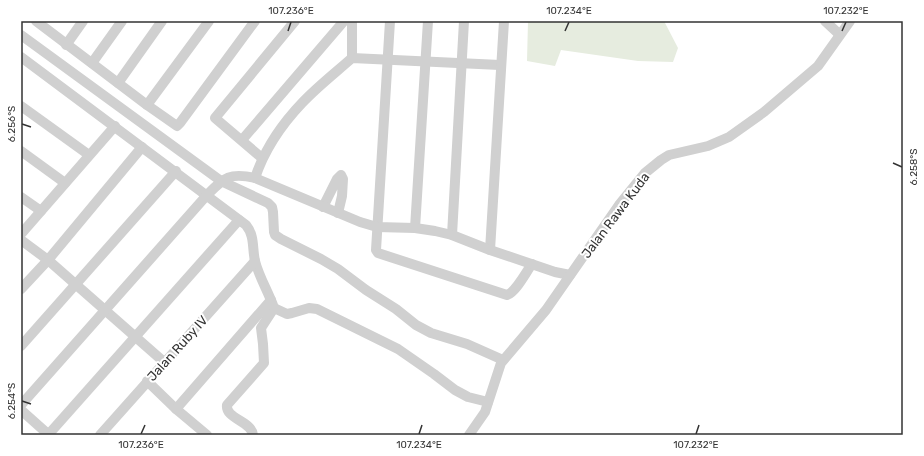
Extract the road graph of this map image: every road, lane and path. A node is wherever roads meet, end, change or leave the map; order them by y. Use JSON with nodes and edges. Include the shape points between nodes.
{"nodes":[{"id":1,"x":83,"y":21,"type":"edge"},
{"id":2,"x":122,"y":21,"type":"edge"},
{"id":3,"x":162,"y":21,"type":"edge"},
{"id":4,"x":209,"y":21,"type":"edge"},
{"id":5,"x":255,"y":21,"type":"edge"},
{"id":6,"x":295,"y":21,"type":"edge"},
{"id":7,"x":344,"y":21,"type":"edge"},
{"id":8,"x":352,"y":21,"type":"edge"},
{"id":9,"x":390,"y":21,"type":"edge"},
{"id":10,"x":428,"y":21,"type":"edge"},
{"id":11,"x":464,"y":21,"type":"edge"},
{"id":12,"x":504,"y":21,"type":"edge"},
{"id":13,"x":825,"y":21,"type":"edge"},
{"id":14,"x":850,"y":21,"type":"edge"},
{"id":15,"x":41,"y":22,"type":"edge"},
{"id":16,"x":839,"y":34,"type":"junction"},
{"id":17,"x":21,"y":35,"type":"edge"},
{"id":18,"x":66,"y":45,"type":"junction"},
{"id":19,"x":21,"y":57,"type":"edge"},
{"id":20,"x":352,"y":58,"type":"junction"},
{"id":21,"x":388,"y":59,"type":"junction"},
{"id":22,"x":425,"y":62,"type":"junction"},
{"id":23,"x":462,"y":62,"type":"junction"},
{"id":24,"x":92,"y":63,"type":"junction"},
{"id":25,"x":500,"y":66,"type":"junction"},
{"id":26,"x":118,"y":83,"type":"junction"},
{"id":27,"x":147,"y":105,"type":"junction"},
{"id":28,"x":21,"y":106,"type":"edge"},
{"id":29,"x":114,"y":126,"type":"junction"},
{"id":30,"x":242,"y":140,"type":"junction"},
{"id":31,"x":142,"y":146,"type":"junction"},
{"id":32,"x":21,"y":151,"type":"edge"},
{"id":33,"x":89,"y":155,"type":"junction"},
{"id":34,"x":262,"y":158,"type":"junction"},
{"id":35,"x":176,"y":171,"type":"junction"},
{"id":36,"x":255,"y":178,"type":"junction"},
{"id":37,"x":221,"y":180,"type":"junction"},
{"id":38,"x":65,"y":183,"type":"junction"},
{"id":39,"x":206,"y":195,"type":"junction"},
{"id":40,"x":21,"y":197,"type":"edge"},
{"id":41,"x":323,"y":207,"type":"junction"},
{"id":42,"x":41,"y":211,"type":"junction"},
{"id":43,"x":338,"y":213,"type":"junction"},
{"id":44,"x":238,"y":220,"type":"junction"},
{"id":45,"x":377,"y":226,"type":"junction"},
{"id":46,"x":415,"y":228,"type":"junction"},
{"id":47,"x":21,"y":234,"type":"edge"},
{"id":48,"x":452,"y":235,"type":"junction"},
{"id":49,"x":21,"y":240,"type":"edge"},
{"id":50,"x":490,"y":250,"type":"junction"},
{"id":51,"x":48,"y":260,"type":"junction"},
{"id":52,"x":255,"y":261,"type":"junction"},
{"id":53,"x":532,"y":264,"type":"junction"},
{"id":54,"x":570,"y":274,"type":"junction"},
{"id":55,"x":76,"y":285,"type":"junction"},
{"id":56,"x":21,"y":290,"type":"edge"},
{"id":57,"x":273,"y":304,"type":"junction"},
{"id":58,"x":105,"y":310,"type":"junction"},
{"id":59,"x":136,"y":337,"type":"junction"},
{"id":60,"x":21,"y":346,"type":"edge"},
{"id":61,"x":504,"y":360,"type":"junction"},
{"id":62,"x":164,"y":362,"type":"junction"},
{"id":63,"x":147,"y":381,"type":"junction"},
{"id":64,"x":488,"y":402,"type":"junction"},
{"id":65,"x":21,"y":405,"type":"edge"},
{"id":66,"x":176,"y":409,"type":"junction"},
{"id":67,"x":21,"y":410,"type":"edge"},
{"id":68,"x":49,"y":435,"type":"edge"},
{"id":69,"x":100,"y":435,"type":"edge"},
{"id":70,"x":208,"y":435,"type":"edge"},
{"id":71,"x":254,"y":435,"type":"edge"},
{"id":72,"x":469,"y":435,"type":"edge"}],
"edges":[{"from":1,"to":18,"type":"street"},
{"from":2,"to":24,"type":"street"},
{"from":3,"to":26,"type":"street"},
{"from":4,"to":27,"type":"street"},
{"from":5,"to":27,"type":"street","via":[[179,125],[174,125]]},
{"from":6,"to":30,"type":"street","via":[[215,118]]},
{"from":7,"to":30,"type":"street"},
{"from":8,"to":20,"type":"street"},
{"from":9,"to":21,"type":"street"},
{"from":10,"to":22,"type":"street"},
{"from":11,"to":23,"type":"street"},
{"from":12,"to":25,"type":"street"},
{"from":13,"to":16,"type":"street"},
{"from":14,"to":16,"type":"street","name":"Jalan Rawa Kuda"},
{"from":15,"to":18,"type":"street"},
{"from":16,"to":54,"type":"street","name":"Jalan Rawa Kuda","via":[[818,66],[764,112],[729,137],[708,146],[669,155],[645,173]]},
{"from":17,"to":37,"type":"street"},
{"from":18,"to":24,"type":"street"},
{"from":19,"to":29,"type":"street"},
{"from":20,"to":21,"type":"street"},
{"from":20,"to":34,"type":"street","via":[[295,111]]},
{"from":21,"to":22,"type":"street"},
{"from":21,"to":45,"type":"street"},
{"from":22,"to":23,"type":"street"},
{"from":22,"to":46,"type":"street"},
{"from":23,"to":25,"type":"street"},
{"from":23,"to":48,"type":"street"},
{"from":24,"to":26,"type":"street"},
{"from":25,"to":50,"type":"street"},
{"from":26,"to":27,"type":"street"},
{"from":28,"to":33,"type":"street"},
{"from":29,"to":31,"type":"street"},
{"from":29,"to":33,"type":"street"},
{"from":30,"to":34,"type":"street"},
{"from":31,"to":35,"type":"street"},
{"from":31,"to":51,"type":"street"},
{"from":32,"to":38,"type":"street"},
{"from":33,"to":38,"type":"street"},
{"from":34,"to":36,"type":"street"},
{"from":35,"to":39,"type":"street"},
{"from":35,"to":55,"type":"street"},
{"from":36,"to":37,"type":"street","via":[[237,175]]},
{"from":36,"to":41,"type":"street"},
{"from":37,"to":39,"type":"street"},
{"from":37,"to":61,"type":"street","via":[[268,203],[272,207],[275,235],[281,240],[338,269],[416,326]]},
{"from":38,"to":42,"type":"street"},
{"from":39,"to":44,"type":"street"},
{"from":39,"to":58,"type":"street"},
{"from":40,"to":42,"type":"street"},
{"from":41,"to":43,"type":"street"},
{"from":41,"to":43,"type":"street","via":[[341,176],[344,179]]},
{"from":42,"to":47,"type":"street"},
{"from":43,"to":45,"type":"street"},
{"from":44,"to":52,"type":"street","via":[[250,230]]},
{"from":44,"to":59,"type":"street"},
{"from":45,"to":46,"type":"street"},
{"from":45,"to":53,"type":"street","via":[[376,250],[380,254],[503,295],[510,294]]},
{"from":46,"to":48,"type":"street"},
{"from":48,"to":50,"type":"street"},
{"from":49,"to":51,"type":"street"},
{"from":50,"to":53,"type":"street"},
{"from":51,"to":55,"type":"street"},
{"from":51,"to":56,"type":"street"},
{"from":52,"to":57,"type":"street"},
{"from":52,"to":62,"type":"street","name":"Jalan Ruby IV"},
{"from":53,"to":54,"type":"street"},
{"from":54,"to":61,"type":"street","name":"Jalan Rawa Kuda","via":[[546,310]]},
{"from":55,"to":58,"type":"street"},
{"from":55,"to":60,"type":"street"},
{"from":57,"to":64,"type":"street","via":[[287,314],[308,308],[317,309],[398,349],[455,390],[468,397]]},
{"from":57,"to":66,"type":"street"},
{"from":57,"to":71,"type":"street","via":[[261,328],[264,363],[226,408],[251,428]]},
{"from":58,"to":59,"type":"street"},
{"from":58,"to":65,"type":"street"},
{"from":59,"to":62,"type":"street"},
{"from":59,"to":68,"type":"street"},
{"from":61,"to":64,"type":"street","name":"Jalan Rawa Kuda"},
{"from":62,"to":63,"type":"street","name":"Jalan Ruby IV"},
{"from":63,"to":66,"type":"street"},
{"from":63,"to":69,"type":"street","name":"Jalan Ruby IV"},
{"from":64,"to":72,"type":"street","name":"Jalan Rawa Kuda","via":[[485,412]]},
{"from":66,"to":70,"type":"street"},
{"from":67,"to":68,"type":"street"}]}
